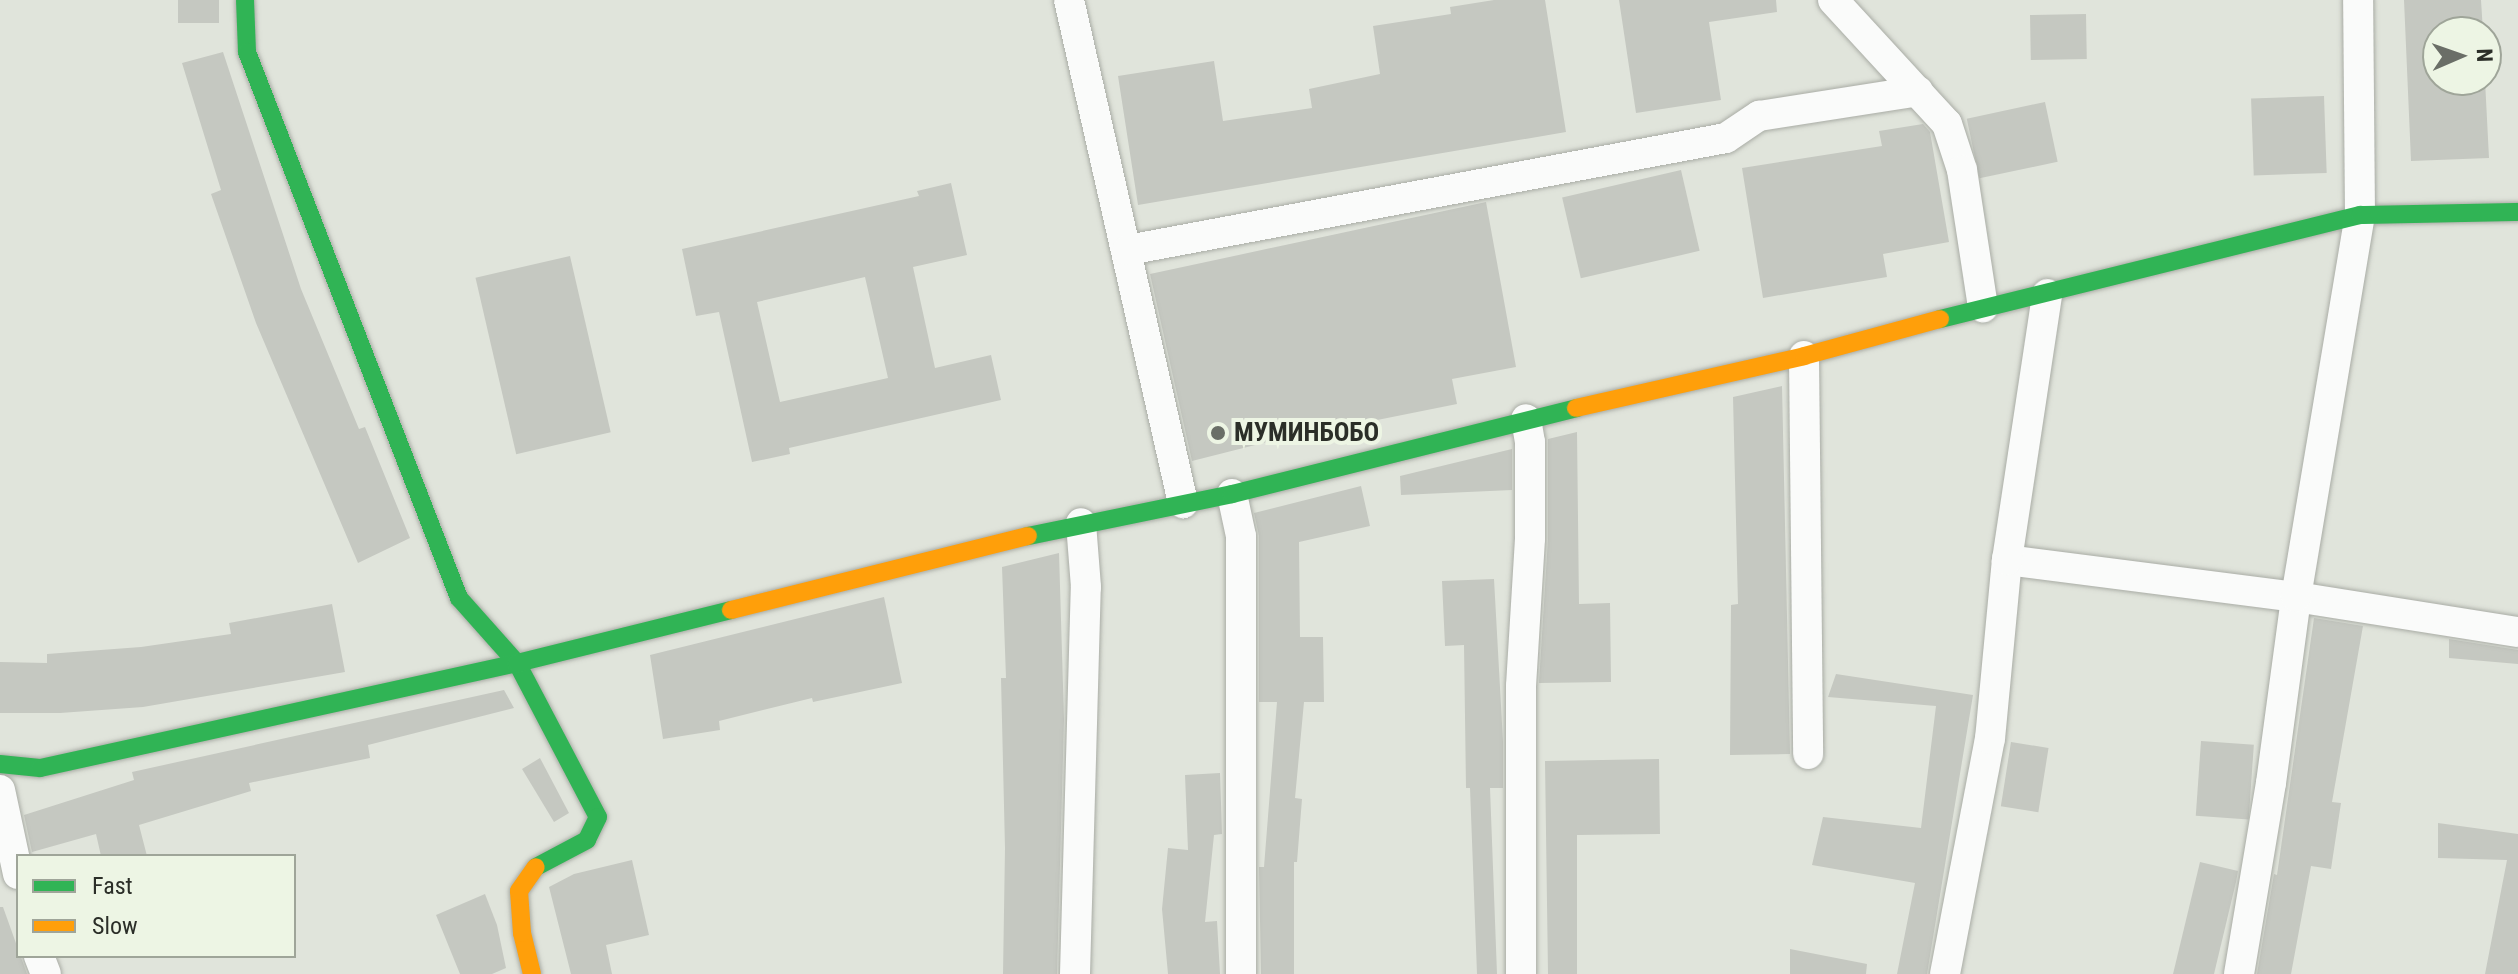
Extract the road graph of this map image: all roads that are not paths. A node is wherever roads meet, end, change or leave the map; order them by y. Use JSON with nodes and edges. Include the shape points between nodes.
{"nodes":[{"id":1,"x":245,"y":0,"type":"edge"},
{"id":2,"x":1069,"y":0,"type":"edge"},
{"id":3,"x":1833,"y":0,"type":"edge"},
{"id":4,"x":2358,"y":0,"type":"edge"},
{"id":5,"x":1918,"y":91,"type":"junction"},
{"id":6,"x":2518,"y":212,"type":"edge"},
{"id":7,"x":2360,"y":215,"type":"junction"},
{"id":8,"x":1128,"y":250,"type":"junction"},
{"id":9,"x":2047,"y":294,"type":"junction"},
{"id":10,"x":1983,"y":307,"type":"junction"},
{"id":11,"x":1804,"y":356,"type":"junction"},
{"id":12,"x":1526,"y":419,"type":"junction"},
{"id":13,"x":1232,"y":494,"type":"junction"},
{"id":14,"x":1183,"y":503,"type":"junction"},
{"id":15,"x":1081,"y":523,"type":"junction"},
{"id":16,"x":2007,"y":560,"type":"junction"},
{"id":17,"x":2296,"y":597,"type":"junction"},
{"id":18,"x":2518,"y":632,"type":"edge"},
{"id":19,"x":517,"y":663,"type":"junction"},
{"id":20,"x":1808,"y":754,"type":"dead end"},
{"id":21,"x":0,"y":764,"type":"edge"},
{"id":22,"x":0,"y":790,"type":"edge"},
{"id":23,"x":16,"y":865,"type":"edge"},
{"id":24,"x":532,"y":974,"type":"edge"},
{"id":25,"x":1075,"y":974,"type":"edge"},
{"id":26,"x":1241,"y":974,"type":"edge"},
{"id":27,"x":1521,"y":974,"type":"edge"},
{"id":28,"x":1945,"y":974,"type":"edge"},
{"id":29,"x":2239,"y":974,"type":"edge"}],
"edges":[{"from":1,"to":19,"type":"street","via":[[247,52],[459,598]]},
{"from":2,"to":8,"type":"street"},
{"from":3,"to":5,"type":"street"},
{"from":4,"to":7,"type":"street"},
{"from":5,"to":8,"type":"street","via":[[1759,116],[1726,138]]},
{"from":5,"to":10,"type":"street","via":[[1947,124],[1962,170]]},
{"from":6,"to":7,"type":"street"},
{"from":7,"to":9,"type":"street"},
{"from":7,"to":17,"type":"street"},
{"from":8,"to":14,"type":"street"},
{"from":9,"to":10,"type":"street"},
{"from":9,"to":16,"type":"street"},
{"from":10,"to":11,"type":"street"},
{"from":11,"to":12,"type":"street"},
{"from":11,"to":20,"type":"street"},
{"from":12,"to":13,"type":"street"},
{"from":12,"to":27,"type":"street","via":[[1530,538],[1521,686]]},
{"from":13,"to":14,"type":"street"},
{"from":13,"to":26,"type":"street","via":[[1241,536]]},
{"from":14,"to":15,"type":"street"},
{"from":15,"to":19,"type":"street"},
{"from":15,"to":25,"type":"street","via":[[1086,587]]},
{"from":16,"to":17,"type":"street"},
{"from":16,"to":28,"type":"street","via":[[1990,739]]},
{"from":17,"to":18,"type":"street"},
{"from":17,"to":29,"type":"street"},
{"from":19,"to":21,"type":"street","via":[[40,768]]},
{"from":19,"to":24,"type":"street","via":[[598,817],[587,840],[532,869],[519,891]]},
{"from":22,"to":23,"type":"street"}]}
